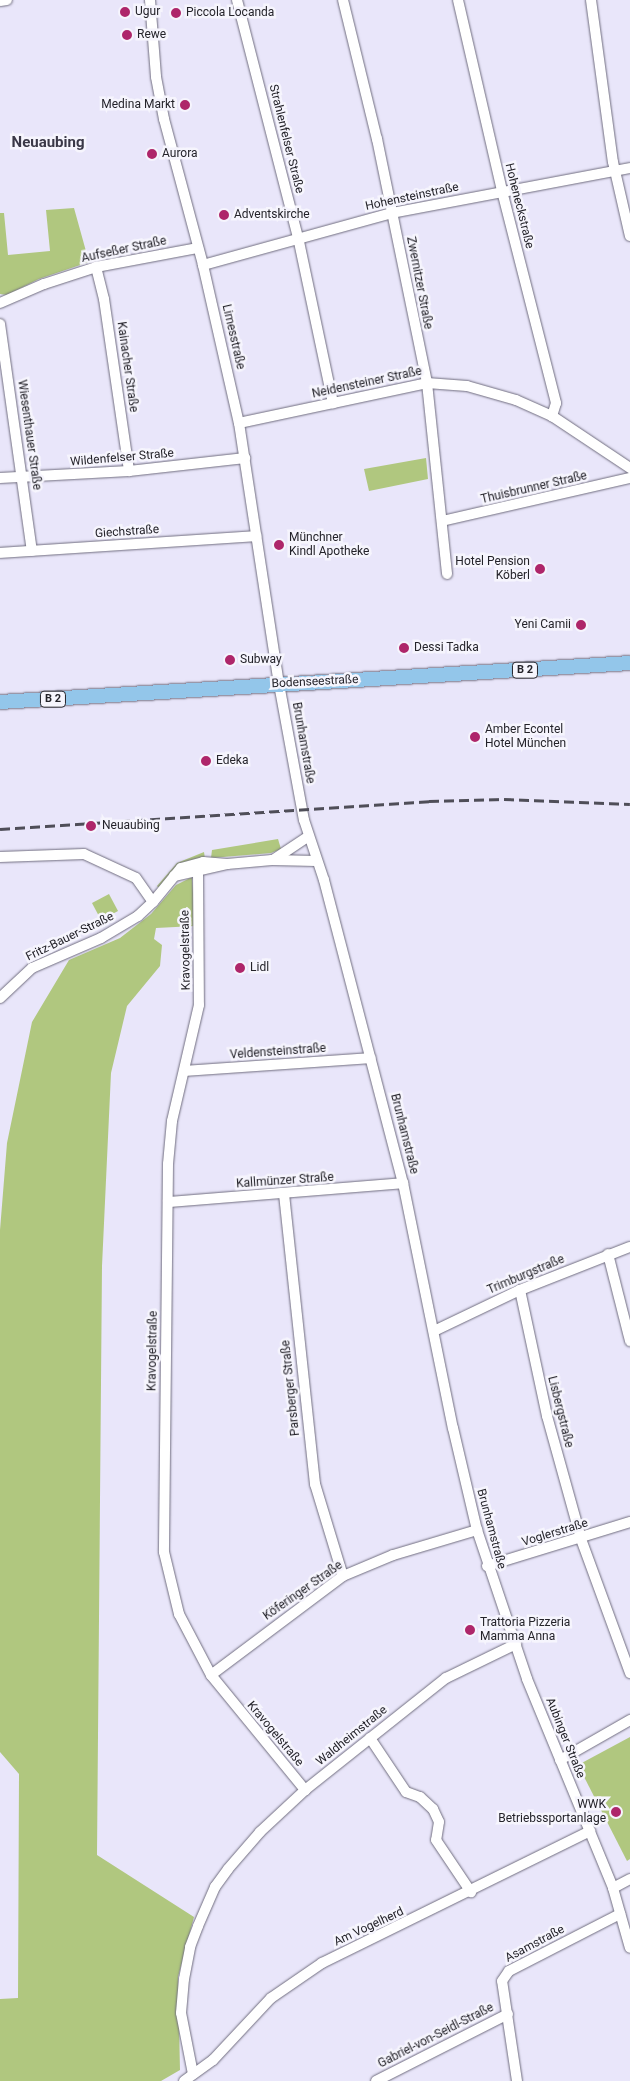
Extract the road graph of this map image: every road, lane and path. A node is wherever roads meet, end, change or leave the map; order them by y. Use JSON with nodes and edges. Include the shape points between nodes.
{"nodes":[{"id":1,"x":7,"y":0,"type":"edge"},
{"id":2,"x":150,"y":0,"type":"edge"},
{"id":3,"x":237,"y":0,"type":"edge"},
{"id":4,"x":343,"y":0,"type":"edge"},
{"id":5,"x":458,"y":0,"type":"edge"},
{"id":6,"x":591,"y":0,"type":"edge"},
{"id":7,"x":0,"y":1,"type":"edge"},
{"id":8,"x":630,"y":168,"type":"edge"},
{"id":9,"x":615,"y":170,"type":"junction"},
{"id":10,"x":502,"y":190,"type":"junction"},
{"id":11,"x":392,"y":213,"type":"junction"},
{"id":12,"x":630,"y":236,"type":"edge"},
{"id":13,"x":298,"y":238,"type":"junction"},
{"id":14,"x":198,"y":248,"type":"junction"},
{"id":15,"x":203,"y":265,"type":"junction"},
{"id":16,"x":96,"y":267,"type":"junction"},
{"id":17,"x":0,"y":303,"type":"edge"},
{"id":18,"x":0,"y":324,"type":"edge"},
{"id":19,"x":427,"y":383,"type":"junction"},
{"id":20,"x":333,"y":403,"type":"junction"},
{"id":21,"x":552,"y":416,"type":"junction"},
{"id":22,"x":239,"y":423,"type":"junction"},
{"id":23,"x":245,"y":458,"type":"junction"},
{"id":24,"x":630,"y":468,"type":"edge"},
{"id":25,"x":129,"y":472,"type":"junction"},
{"id":26,"x":22,"y":477,"type":"junction"},
{"id":27,"x":0,"y":478,"type":"edge"},
{"id":28,"x":630,"y":478,"type":"edge"},
{"id":29,"x":442,"y":520,"type":"junction"},
{"id":30,"x":256,"y":536,"type":"junction"},
{"id":31,"x":32,"y":551,"type":"junction"},
{"id":32,"x":0,"y":553,"type":"edge"},
{"id":33,"x":447,"y":574,"type":"dead end"},
{"id":34,"x":630,"y":663,"type":"edge"},
{"id":35,"x":279,"y":684,"type":"junction"},
{"id":36,"x":0,"y":702,"type":"edge"},
{"id":37,"x":309,"y":836,"type":"junction"},
{"id":38,"x":0,"y":857,"type":"edge"},
{"id":39,"x":272,"y":860,"type":"junction"},
{"id":40,"x":316,"y":861,"type":"junction"},
{"id":41,"x":226,"y":864,"type":"junction"},
{"id":42,"x":198,"y":872,"type":"junction"},
{"id":43,"x":173,"y":877,"type":"junction"},
{"id":44,"x":153,"y":902,"type":"junction"},
{"id":45,"x":2,"y":993,"type":"edge"},
{"id":46,"x":371,"y":1058,"type":"junction"},
{"id":47,"x":185,"y":1071,"type":"junction"},
{"id":48,"x":403,"y":1182,"type":"junction"},
{"id":49,"x":284,"y":1194,"type":"junction"},
{"id":50,"x":168,"y":1202,"type":"junction"},
{"id":51,"x":630,"y":1247,"type":"edge"},
{"id":52,"x":608,"y":1254,"type":"junction"},
{"id":53,"x":520,"y":1290,"type":"junction"},
{"id":54,"x":434,"y":1331,"type":"junction"},
{"id":55,"x":630,"y":1340,"type":"edge"},
{"id":56,"x":630,"y":1522,"type":"edge"},
{"id":57,"x":477,"y":1530,"type":"junction"},
{"id":58,"x":581,"y":1539,"type":"junction"},
{"id":59,"x":487,"y":1566,"type":"junction"},
{"id":60,"x":343,"y":1576,"type":"junction"},
{"id":61,"x":497,"y":1593,"type":"joint"},
{"id":62,"x":516,"y":1644,"type":"junction"},
{"id":63,"x":630,"y":1673,"type":"edge"},
{"id":64,"x":212,"y":1675,"type":"junction"},
{"id":65,"x":630,"y":1720,"type":"edge"},
{"id":66,"x":370,"y":1738,"type":"junction"},
{"id":67,"x":560,"y":1760,"type":"junction"},
{"id":68,"x":305,"y":1790,"type":"junction"},
{"id":69,"x":590,"y":1831,"type":"junction"},
{"id":70,"x":630,"y":1878,"type":"edge"},
{"id":71,"x":613,"y":1888,"type":"junction"},
{"id":72,"x":471,"y":1892,"type":"junction"},
{"id":73,"x":620,"y":1914,"type":"junction"},
{"id":74,"x":630,"y":1948,"type":"edge"},
{"id":75,"x":508,"y":2014,"type":"junction"},
{"id":76,"x":193,"y":2074,"type":"junction"},
{"id":77,"x":184,"y":2081,"type":"edge"},
{"id":78,"x":376,"y":2081,"type":"edge"},
{"id":79,"x":517,"y":2081,"type":"edge"}],
"edges":[{"from":1,"to":7,"type":"street"},
{"from":2,"to":14,"type":"street","name":"Limesstraße","via":[[156,78]]},
{"from":3,"to":13,"type":"street","name":"Strahlenfelser Straße"},
{"from":4,"to":11,"type":"street","name":"Zwernitzer Straße"},
{"from":5,"to":10,"type":"street","name":"Hoheneckstraße"},
{"from":6,"to":9,"type":"street"},
{"from":8,"to":9,"type":"street","name":"Hohensteinstraße"},
{"from":9,"to":10,"type":"street","name":"Hohensteinstraße"},
{"from":9,"to":12,"type":"street"},
{"from":10,"to":11,"type":"street","name":"Hohensteinstraße"},
{"from":10,"to":21,"type":"street","name":"Hoheneckstraße","via":[[556,403]]},
{"from":11,"to":13,"type":"street","name":"Hohensteinstraße"},
{"from":11,"to":19,"type":"street","name":"Zwernitzer Straße"},
{"from":13,"to":15,"type":"street","name":"Hohensteinstraße"},
{"from":13,"to":20,"type":"street","name":"Strahlenfelser Straße"},
{"from":14,"to":15,"type":"street","name":"Limesstraße"},
{"from":14,"to":16,"type":"street","name":"Aufseßer Straße"},
{"from":15,"to":22,"type":"street","name":"Limesstraße"},
{"from":16,"to":17,"type":"street","name":"Aufseßer Straße"},
{"from":16,"to":25,"type":"street","name":"Kainacher Straße","via":[[104,300]]},
{"from":18,"to":26,"type":"street","name":"Wiesenthauer Straße"},
{"from":19,"to":20,"type":"street","name":"Neidensteiner Straße"},
{"from":19,"to":21,"type":"street","name":"Neidensteiner Straße","via":[[467,386],[516,400]]},
{"from":19,"to":29,"type":"street","name":"Zwernitzer Straße"},
{"from":20,"to":22,"type":"street","name":"Neidensteiner Straße"},
{"from":21,"to":24,"type":"street","name":"Neidensteiner Straße"},
{"from":22,"to":23,"type":"street","name":"Limesstraße"},
{"from":23,"to":25,"type":"street","name":"Wildenfelser Straße"},
{"from":23,"to":30,"type":"street","name":"Limesstraße"},
{"from":25,"to":26,"type":"street","name":"Wildenfelser Straße"},
{"from":26,"to":27,"type":"street","name":"Wildenfelser Straße"},
{"from":26,"to":31,"type":"street","name":"Wiesenthauer Straße"},
{"from":28,"to":29,"type":"street","name":"Thuisbrunner Straße"},
{"from":29,"to":33,"type":"street","name":"Zwernitzer Straße"},
{"from":30,"to":31,"type":"street","name":"Giechstraße"},
{"from":30,"to":35,"type":"street","name":"Limesstraße"},
{"from":31,"to":32,"type":"street","name":"Giechstraße"},
{"from":34,"to":35,"type":"main road","name":"Bodenseestraße","number":"B 2"},
{"from":35,"to":36,"type":"main road","name":"Bodenseestraße","number":"B 2"},
{"from":35,"to":37,"type":"street","name":"Brunhamstraße"},
{"from":37,"to":39,"type":"street"},
{"from":37,"to":40,"type":"street","name":"Brunhamstraße"},
{"from":38,"to":44,"type":"street","via":[[70,853],[99,858],[136,878]]},
{"from":39,"to":40,"type":"street"},
{"from":39,"to":41,"type":"street"},
{"from":40,"to":46,"type":"street","name":"Brunhamstraße"},
{"from":41,"to":42,"type":"street"},
{"from":41,"to":43,"type":"street","via":[[188,865]]},
{"from":42,"to":43,"type":"street"},
{"from":42,"to":47,"type":"street","name":"Kravogelstraße","via":[[199,1005]]},
{"from":43,"to":44,"type":"street","name":"Fritz-Bauer-Straße"},
{"from":44,"to":45,"type":"street","name":"Fritz-Bauer-Straße","via":[[138,916],[102,938],[32,968]]},
{"from":46,"to":47,"type":"street","name":"Veldensteinstraße"},
{"from":46,"to":48,"type":"street","name":"Brunhamstraße"},
{"from":47,"to":50,"type":"street","name":"Kravogelstraße","via":[[172,1121]]},
{"from":48,"to":49,"type":"street","name":"Kallmünzer Straße"},
{"from":48,"to":54,"type":"street","name":"Brunhamstraße"},
{"from":49,"to":50,"type":"street","name":"Kallmünzer Straße"},
{"from":49,"to":60,"type":"street","name":"Parsberger Straße","via":[[315,1484]]},
{"from":50,"to":64,"type":"street","name":"Kravogelstraße","via":[[164,1552],[179,1614]]},
{"from":51,"to":52,"type":"street","name":"Trimburgstraße"},
{"from":52,"to":53,"type":"street","name":"Trimburgstraße"},
{"from":52,"to":55,"type":"street"},
{"from":53,"to":54,"type":"street","name":"Trimburgstraße"},
{"from":53,"to":58,"type":"street","name":"Lisbergstraße","via":[[547,1416]]},
{"from":54,"to":57,"type":"street","name":"Brunhamstraße"},
{"from":56,"to":58,"type":"street","name":"Voglerstraße"},
{"from":57,"to":59,"type":"street","name":"Brunhamstraße"},
{"from":57,"to":60,"type":"street","name":"Köferinger Straße","via":[[393,1555]]},
{"from":58,"to":59,"type":"street","name":"Voglerstraße"},
{"from":58,"to":63,"type":"street","name":"Lisbergstraße"},
{"from":59,"to":61,"type":"street","name":"Brunhamstraße"},
{"from":60,"to":64,"type":"street","name":"Köferinger Straße"},
{"from":61,"to":62,"type":"street","name":"Aubinger Straße"},
{"from":62,"to":66,"type":"street","name":"Waldheimstraße","via":[[446,1678]]},
{"from":62,"to":67,"type":"street","name":"Aubinger Straße"},
{"from":64,"to":68,"type":"street","name":"Kravogelstraße"},
{"from":65,"to":67,"type":"street"},
{"from":66,"to":68,"type":"street","name":"Waldheimstraße"},
{"from":66,"to":72,"type":"street","via":[[406,1792],[420,1797],[433,1809],[439,1822],[436,1840]]},
{"from":67,"to":69,"type":"street","name":"Aubinger Straße"},
{"from":68,"to":76,"type":"street","name":"Waldheimstraße","via":[[260,1832],[228,1869],[215,1887],[198,1926],[190,1947],[181,2013]]},
{"from":69,"to":71,"type":"street","name":"Aubinger Straße"},
{"from":69,"to":72,"type":"street","name":"Am Vogelherd"},
{"from":70,"to":71,"type":"street"},
{"from":71,"to":73,"type":"street","name":"Aubinger Straße"},
{"from":72,"to":76,"type":"street","name":"Am Vogelherd","via":[[322,1963],[271,1998],[213,2060]]},
{"from":73,"to":74,"type":"street","name":"Aubinger Straße"},
{"from":73,"to":75,"type":"street","name":"Asamstraße","via":[[509,1971],[502,1981]]},
{"from":75,"to":78,"type":"street","name":"Gabriel-von-Seidl-Straße"},
{"from":75,"to":79,"type":"street","name":"Asamstraße"},
{"from":76,"to":77,"type":"street","name":"Am Vogelherd"}]}
